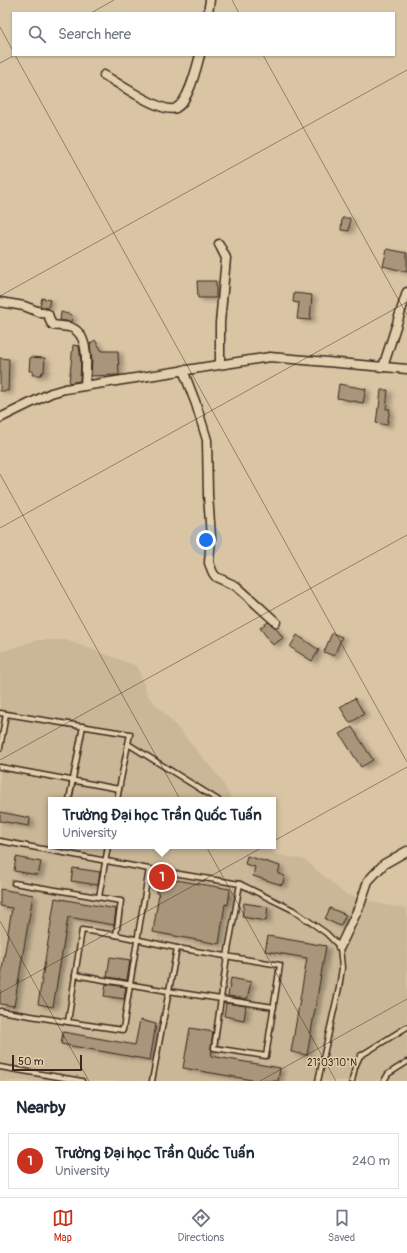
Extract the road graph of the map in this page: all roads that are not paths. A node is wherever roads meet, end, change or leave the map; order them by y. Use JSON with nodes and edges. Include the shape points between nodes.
{"nodes":[{"id":1,"x":210,"y":0,"type":"edge"},
{"id":2,"x":208,"y":12,"type":"edge"},
{"id":3,"x":200,"y":56,"type":"edge"},
{"id":4,"x":104,"y":75,"type":"dead end"},
{"id":5,"x":219,"y":244,"type":"dead end"},
{"id":6,"x":407,"y":292,"type":"edge"},
{"id":7,"x":0,"y":302,"type":"edge"},
{"id":8,"x":220,"y":364,"type":"junction"},
{"id":9,"x":384,"y":367,"type":"junction"},
{"id":10,"x":407,"y":369,"type":"edge"},
{"id":11,"x":183,"y":370,"type":"junction"},
{"id":12,"x":85,"y":385,"type":"junction"},
{"id":13,"x":0,"y":418,"type":"edge"},
{"id":14,"x":276,"y":622,"type":"dead end"},
{"id":15,"x":0,"y":713,"type":"edge"},
{"id":16,"x":6,"y":714,"type":"junction"},
{"id":17,"x":83,"y":726,"type":"junction"},
{"id":18,"x":128,"y":744,"type":"junction"},
{"id":19,"x":0,"y":748,"type":"edge"},
{"id":20,"x":0,"y":767,"type":"edge"},
{"id":21,"x":72,"y":780,"type":"junction"},
{"id":22,"x":119,"y":789,"type":"junction"},
{"id":23,"x":69,"y":797,"type":"edge"},
{"id":24,"x":118,"y":797,"type":"edge"},
{"id":25,"x":213,"y":797,"type":"edge"},
{"id":26,"x":0,"y":841,"type":"edge"},
{"id":27,"x":108,"y":849,"type":"edge"},
{"id":28,"x":407,"y":851,"type":"edge"},
{"id":29,"x":106,"y":860,"type":"junction"},
{"id":30,"x":149,"y":869,"type":"junction"},
{"id":31,"x":14,"y":883,"type":"dead end"},
{"id":32,"x":240,"y":884,"type":"junction"},
{"id":33,"x":99,"y":897,"type":"junction"},
{"id":34,"x":116,"y":935,"type":"junction"},
{"id":35,"x":137,"y":940,"type":"junction"},
{"id":36,"x":340,"y":947,"type":"junction"},
{"id":37,"x":177,"y":948,"type":"junction"},
{"id":38,"x":227,"y":956,"type":"junction"},
{"id":39,"x":75,"y":975,"type":"junction"},
{"id":40,"x":130,"y":984,"type":"junction"},
{"id":41,"x":168,"y":991,"type":"junction"},
{"id":42,"x":221,"y":998,"type":"junction"},
{"id":43,"x":274,"y":1007,"type":"junction"},
{"id":44,"x":0,"y":1011,"type":"edge"},
{"id":45,"x":68,"y":1022,"type":"junction"},
{"id":46,"x":407,"y":1027,"type":"edge"},
{"id":47,"x":407,"y":1062,"type":"edge"},
{"id":48,"x":0,"y":1067,"type":"edge"},
{"id":49,"x":82,"y":1081,"type":"edge"},
{"id":50,"x":152,"y":1081,"type":"edge"},
{"id":51,"x":318,"y":1081,"type":"edge"},
{"id":52,"x":352,"y":1081,"type":"edge"},
{"id":53,"x":384,"y":1081,"type":"edge"}],
"edges":[{"from":1,"to":2,"type":"street"},
{"from":3,"to":4,"type":"street","via":[[191,85],[183,101],[173,110],[143,99]]},
{"from":5,"to":8,"type":"street","via":[[226,258],[220,323]]},
{"from":6,"to":9,"type":"street"},
{"from":7,"to":12,"type":"street","via":[[48,314],[53,325],[76,330],[87,352]]},
{"from":8,"to":9,"type":"street","via":[[270,357]]},
{"from":8,"to":11,"type":"street"},
{"from":9,"to":10,"type":"street"},
{"from":11,"to":12,"type":"street"},
{"from":11,"to":14,"type":"street","via":[[207,440],[210,565],[216,577],[236,586]]},
{"from":12,"to":13,"type":"street","via":[[65,388]]},
{"from":15,"to":16,"type":"lane"},
{"from":16,"to":17,"type":"lane"},
{"from":16,"to":19,"type":"lane"},
{"from":17,"to":18,"type":"lane","via":[[130,734]]},
{"from":17,"to":21,"type":"lane"},
{"from":18,"to":22,"type":"lane"},
{"from":18,"to":25,"type":"lane"},
{"from":20,"to":21,"type":"lane"},
{"from":21,"to":22,"type":"lane"},
{"from":21,"to":23,"type":"lane"},
{"from":22,"to":24,"type":"lane"},
{"from":26,"to":29,"type":"lane"},
{"from":27,"to":29,"type":"lane"},
{"from":28,"to":36,"type":"street","via":[[384,864],[368,881],[360,905]]},
{"from":29,"to":30,"type":"lane"},
{"from":29,"to":33,"type":"lane"},
{"from":30,"to":32,"type":"lane"},
{"from":30,"to":35,"type":"lane"},
{"from":31,"to":33,"type":"lane"},
{"from":32,"to":36,"type":"lane","via":[[293,910],[326,933]]},
{"from":32,"to":38,"type":"lane"},
{"from":33,"to":34,"type":"lane","via":[[121,901]]},
{"from":34,"to":35,"type":"lane"},
{"from":34,"to":39,"type":"lane","via":[[82,930]]},
{"from":35,"to":37,"type":"lane"},
{"from":35,"to":40,"type":"lane"},
{"from":36,"to":51,"type":"lane","via":[[342,968],[339,988]]},
{"from":37,"to":38,"type":"lane"},
{"from":37,"to":41,"type":"lane"},
{"from":38,"to":42,"type":"lane"},
{"from":38,"to":43,"type":"lane","via":[[280,965]]},
{"from":39,"to":40,"type":"lane"},
{"from":39,"to":45,"type":"lane"},
{"from":40,"to":41,"type":"lane"},
{"from":40,"to":45,"type":"lane","via":[[122,1030]]},
{"from":41,"to":42,"type":"lane"},
{"from":41,"to":50,"type":"lane"},
{"from":42,"to":43,"type":"lane"},
{"from":42,"to":43,"type":"lane","via":[[214,1048],[266,1056]]},
{"from":44,"to":45,"type":"lane"},
{"from":46,"to":52,"type":"lane","via":[[360,1056]]},
{"from":47,"to":53,"type":"lane","via":[[388,1074]]},
{"from":48,"to":49,"type":"lane"}]}
